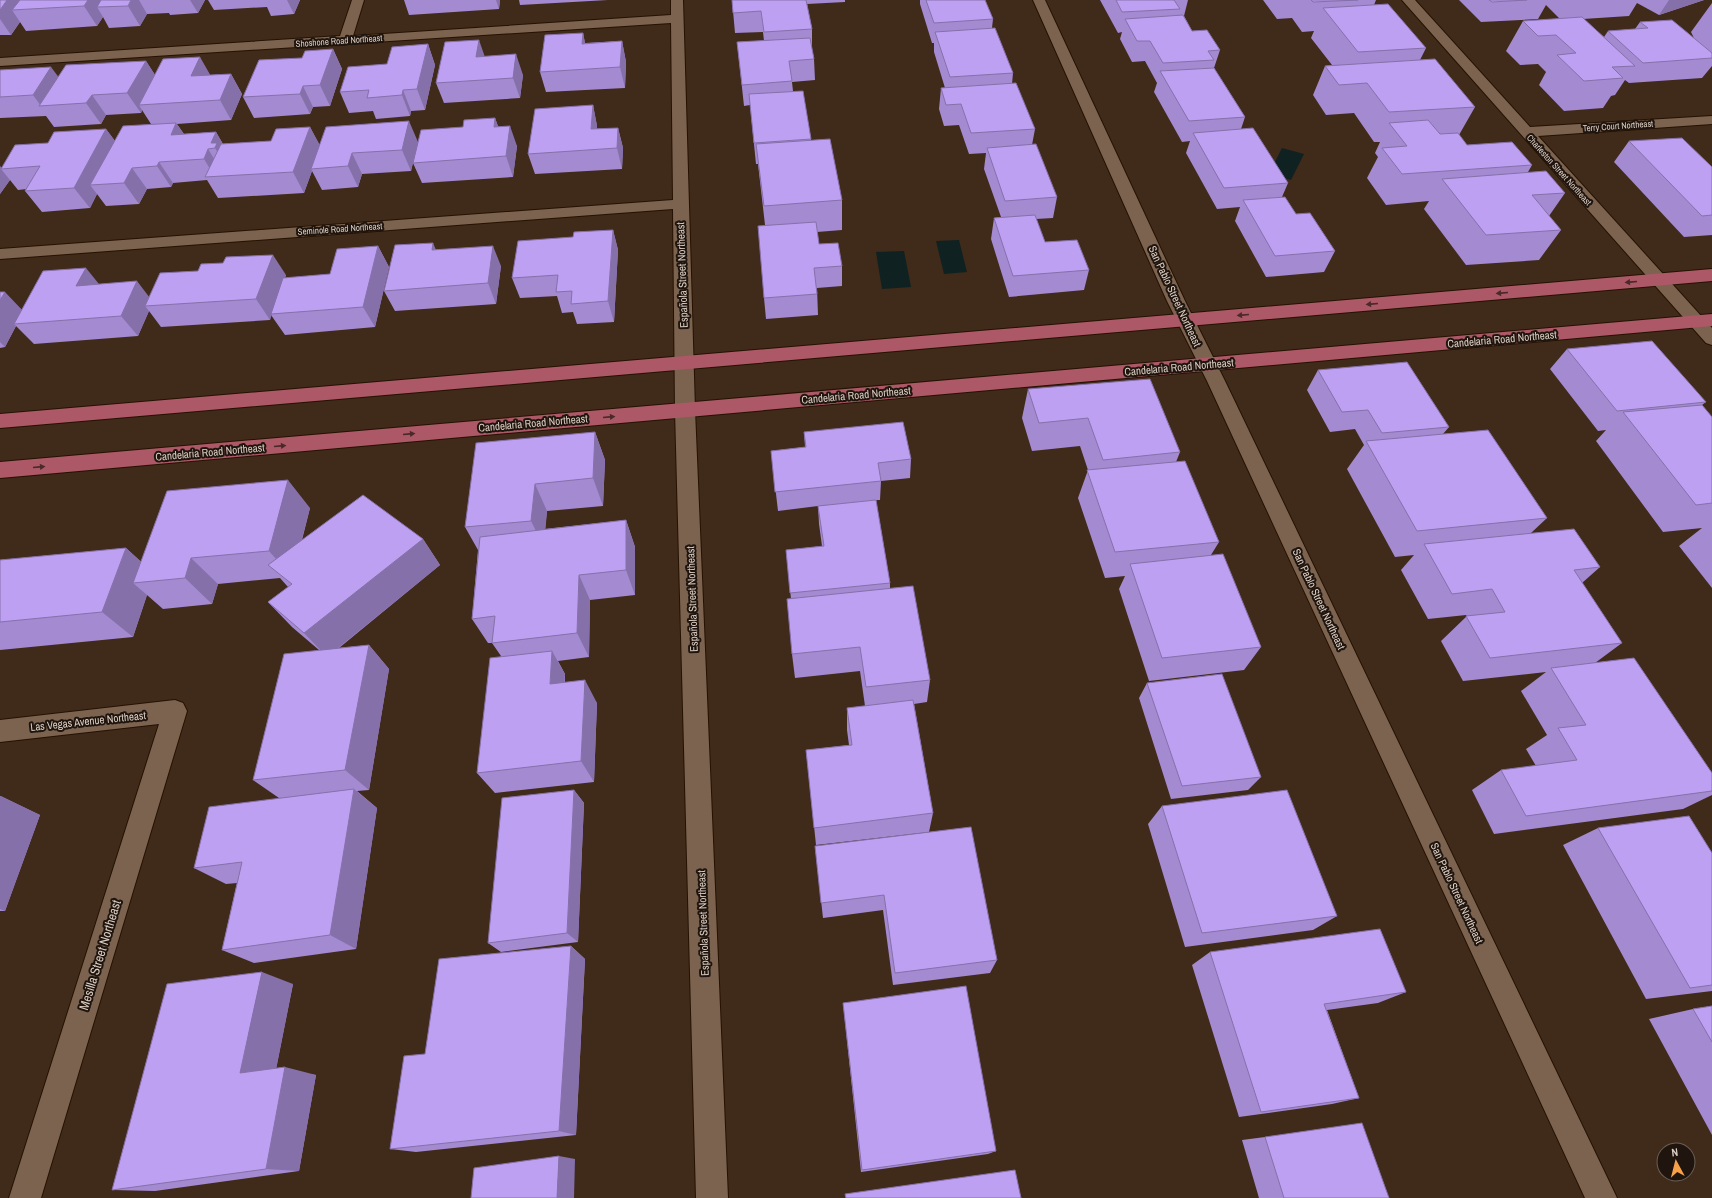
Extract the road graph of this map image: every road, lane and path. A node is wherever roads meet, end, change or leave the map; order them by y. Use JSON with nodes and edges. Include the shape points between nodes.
{"nodes":[{"id":1,"x":358,"y":0,"type":"edge"},
{"id":2,"x":677,"y":0,"type":"edge"},
{"id":3,"x":1039,"y":0,"type":"edge"},
{"id":4,"x":1408,"y":0,"type":"edge"},
{"id":5,"x":678,"y":19,"type":"junction"},
{"id":6,"x":345,"y":41,"type":"junction"},
{"id":7,"x":0,"y":62,"type":"edge"},
{"id":8,"x":1712,"y":120,"type":"edge"},
{"id":9,"x":1525,"y":132,"type":"junction"},
{"id":10,"x":680,"y":204,"type":"junction"},
{"id":11,"x":0,"y":254,"type":"edge"},
{"id":12,"x":1712,"y":275,"type":"edge"},
{"id":13,"x":1658,"y":280,"type":"junction"},
{"id":14,"x":1185,"y":319,"type":"junction"},
{"id":15,"x":1704,"y":320,"type":"edge"},
{"id":16,"x":1712,"y":339,"type":"edge"},
{"id":17,"x":684,"y":363,"type":"junction"},
{"id":18,"x":1208,"y":365,"type":"junction"},
{"id":19,"x":685,"y":410,"type":"junction"},
{"id":20,"x":0,"y":421,"type":"edge"},
{"id":21,"x":0,"y":470,"type":"edge"},
{"id":22,"x":175,"y":711,"type":"joint"},
{"id":23,"x":0,"y":731,"type":"edge"},
{"id":24,"x":25,"y":1198,"type":"edge"},
{"id":25,"x":712,"y":1198,"type":"edge"},
{"id":26,"x":1601,"y":1198,"type":"edge"}],
"edges":[{"from":1,"to":6,"type":"street"},
{"from":2,"to":5,"type":"street","name":"Española Street Northeast"},
{"from":3,"to":14,"type":"street","name":"San Pablo Street Northeast"},
{"from":4,"to":9,"type":"street","name":"Charleston Street Northeast"},
{"from":5,"to":6,"type":"street","name":"Shoshone Road Northeast"},
{"from":5,"to":10,"type":"street","name":"Española Street Northeast"},
{"from":6,"to":7,"type":"street","name":"Shoshone Road Northeast"},
{"from":8,"to":9,"type":"street","name":"Terry Court Northeast"},
{"from":9,"to":13,"type":"street","name":"Charleston Street Northeast"},
{"from":10,"to":11,"type":"street","name":"Seminole Road Northeast"},
{"from":10,"to":17,"type":"street","name":"Española Street Northeast"},
{"from":12,"to":13,"type":"main road"},
{"from":13,"to":14,"type":"main road","one_way":true},
{"from":13,"to":15,"type":"street","name":"Charleston Street Northeast"},
{"from":14,"to":17,"type":"main road"},
{"from":14,"to":18,"type":"street","name":"San Pablo Street Northeast"},
{"from":15,"to":16,"type":"street","name":"Charleston Street Northeast"},
{"from":15,"to":18,"type":"main road","name":"Candelaria Road Northeast"},
{"from":17,"to":19,"type":"street","name":"Española Street Northeast"},
{"from":17,"to":20,"type":"main road"},
{"from":18,"to":19,"type":"main road","name":"Candelaria Road Northeast"},
{"from":18,"to":26,"type":"street","name":"San Pablo Street Northeast"},
{"from":21,"to":19,"type":"main road","name":"Candelaria Road Northeast","one_way":true},
{"from":19,"to":25,"type":"street","name":"Española Street Northeast"},
{"from":22,"to":23,"type":"street","name":"Las Vegas Avenue Northeast"},
{"from":22,"to":24,"type":"street","name":"Mesilla Street Northeast"}]}
